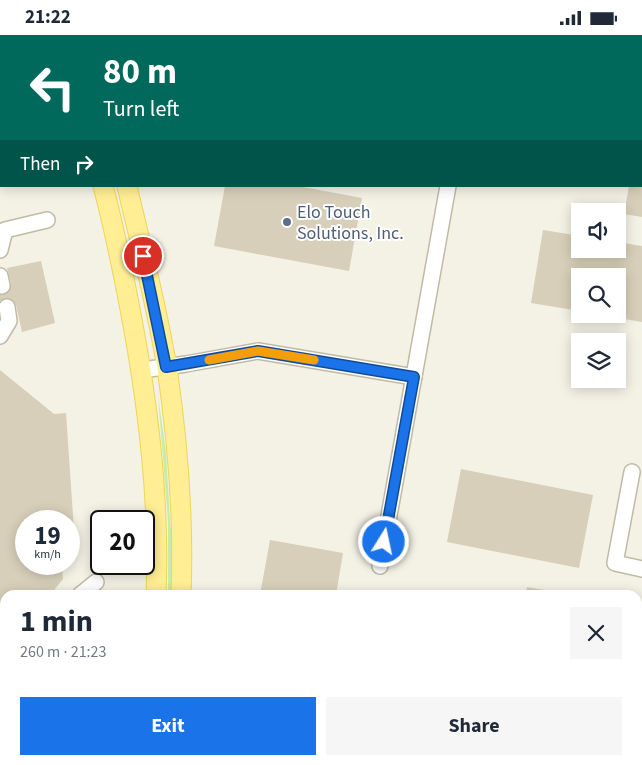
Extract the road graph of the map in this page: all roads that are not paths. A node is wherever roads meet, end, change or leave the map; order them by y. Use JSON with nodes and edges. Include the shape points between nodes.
{"nodes":[{"id":1,"x":103,"y":187,"type":"edge"},
{"id":2,"x":127,"y":187,"type":"edge"},
{"id":3,"x":448,"y":187,"type":"edge"},
{"id":4,"x":47,"y":220,"type":"dead end"},
{"id":5,"x":0,"y":251,"type":"edge"},
{"id":6,"x":7,"y":307,"type":"dead end"},
{"id":7,"x":0,"y":336,"type":"edge"},
{"id":8,"x":166,"y":367,"type":"junction"},
{"id":9,"x":142,"y":370,"type":"junction"},
{"id":10,"x":414,"y":377,"type":"junction"},
{"id":11,"x":632,"y":472,"type":"dead end"},
{"id":12,"x":380,"y":566,"type":"dead end"},
{"id":13,"x":642,"y":569,"type":"edge"},
{"id":14,"x":96,"y":582,"type":"dead end"},
{"id":15,"x":86,"y":590,"type":"edge"},
{"id":16,"x":156,"y":590,"type":"edge"},
{"id":17,"x":181,"y":590,"type":"edge"}],
"edges":[{"from":1,"to":9,"type":"main road","via":[[115,230]]},
{"from":2,"to":8,"type":"main road"},
{"from":3,"to":10,"type":"lane"},
{"from":4,"to":5,"type":"lane","via":[[5,230]]},
{"from":6,"to":7,"type":"lane","via":[[9,321]]},
{"from":8,"to":9,"type":"lane"},
{"from":8,"to":10,"type":"lane","via":[[258,351]]},
{"from":8,"to":17,"type":"main road","via":[[180,482]]},
{"from":9,"to":16,"type":"main road","via":[[155,484]]},
{"from":10,"to":12,"type":"lane"},
{"from":11,"to":13,"type":"lane","via":[[614,563]]},
{"from":14,"to":15,"type":"lane"}]}
